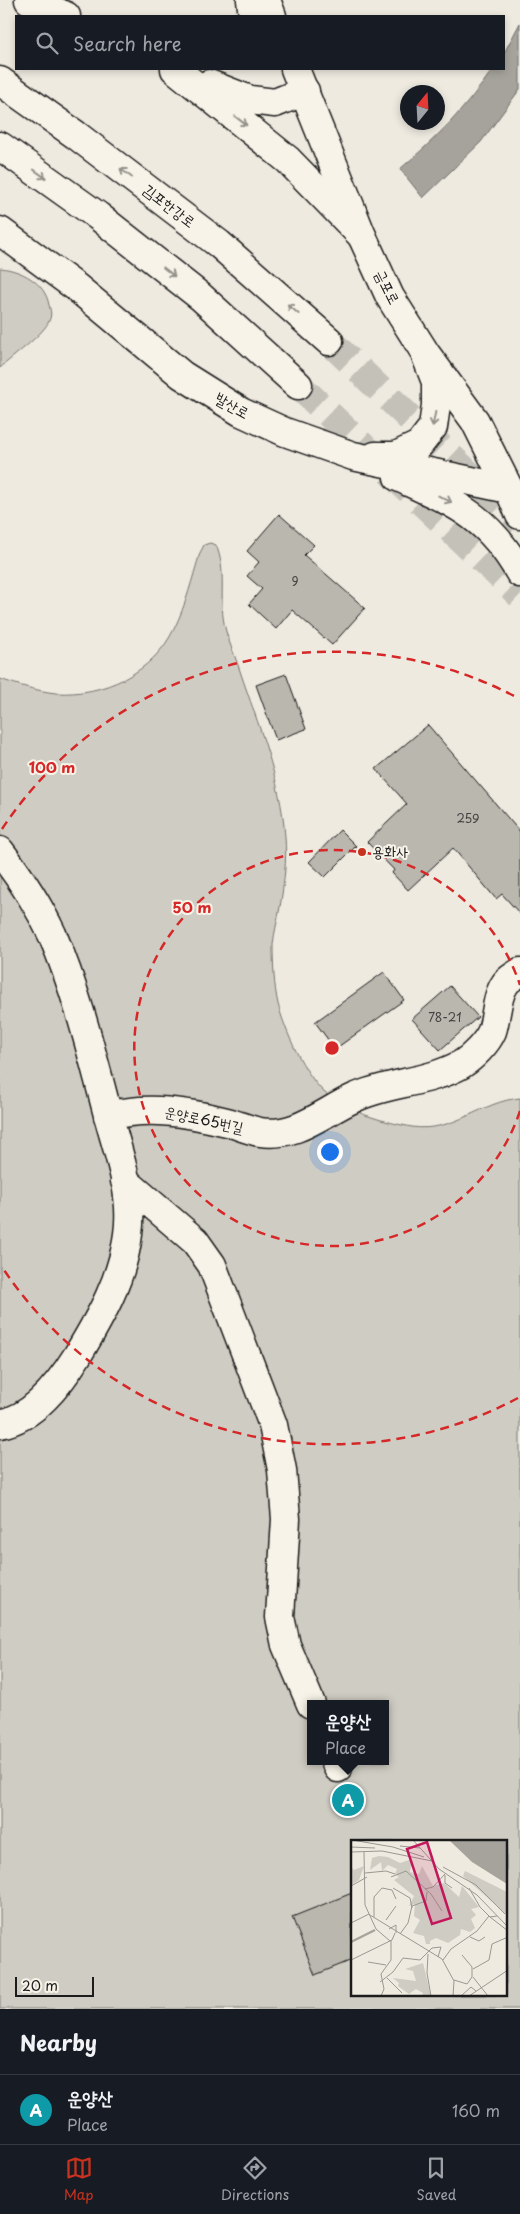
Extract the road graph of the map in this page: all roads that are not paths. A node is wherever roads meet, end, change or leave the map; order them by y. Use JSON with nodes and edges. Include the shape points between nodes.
{"nodes":[{"id":1,"x":29,"y":0,"type":"edge"},
{"id":2,"x":251,"y":0,"type":"edge"},
{"id":3,"x":266,"y":0,"type":"edge"},
{"id":4,"x":64,"y":15,"type":"edge"},
{"id":5,"x":253,"y":15,"type":"edge"},
{"id":6,"x":272,"y":15,"type":"edge"},
{"id":7,"x":178,"y":70,"type":"edge"},
{"id":8,"x":179,"y":70,"type":"edge"},
{"id":9,"x":300,"y":80,"type":"edge"},
{"id":10,"x":0,"y":81,"type":"edge"},
{"id":11,"x":0,"y":146,"type":"edge"},
{"id":12,"x":0,"y":231,"type":"edge"},
{"id":13,"x":362,"y":236,"type":"junction"},
{"id":14,"x":329,"y":341,"type":"tunnel mouth"},
{"id":15,"x":426,"y":354,"type":"junction"},
{"id":16,"x":298,"y":385,"type":"tunnel mouth"},
{"id":17,"x":353,"y":456,"type":"junction"},
{"id":18,"x":509,"y":489,"type":"junction"},
{"id":19,"x":520,"y":515,"type":"edge"},
{"id":20,"x":520,"y":573,"type":"edge"},
{"id":21,"x":0,"y":850,"type":"edge"},
{"id":22,"x":520,"y":972,"type":"edge"},
{"id":23,"x":108,"y":1116,"type":"junction"},
{"id":24,"x":125,"y":1181,"type":"junction"},
{"id":25,"x":0,"y":1424,"type":"edge"},
{"id":26,"x":309,"y":1700,"type":"edge"}],
"edges":[{"from":1,"to":4,"type":"main road"},
{"from":2,"to":5,"type":"main road"},
{"from":3,"to":6,"type":"main road"},
{"from":7,"to":13,"type":"main road","one_way":true,"via":[[288,160]]},
{"from":8,"to":9,"type":"main road","via":[[250,100],[275,102]]},
{"from":9,"to":13,"type":"main road","name":"금포로"},
{"from":14,"to":10,"type":"main road","name":"김포한강로","one_way":true,"via":[[219,244]]},
{"from":11,"to":16,"type":"main road","one_way":true,"via":[[98,216],[201,298]]},
{"from":12,"to":17,"type":"main road","name":"발산로","via":[[76,286],[182,375],[208,392],[241,412],[285,432]]},
{"from":13,"to":15,"type":"main road","name":"금포로","via":[[390,297]]},
{"from":15,"to":17,"type":"main road","one_way":true,"via":[[436,382],[433,426],[419,445],[396,456]]},
{"from":15,"to":18,"type":"main road","name":"금포로","via":[[475,422]]},
{"from":17,"to":18,"type":"main road","name":"발산로"},
{"from":17,"to":20,"type":"main road","one_way":true,"via":[[462,508],[486,526]]},
{"from":18,"to":19,"type":"main road","name":"금포로"},
{"from":21,"to":23,"type":"main road","via":[[36,904],[51,934],[73,991]]},
{"from":22,"to":23,"type":"main road","name":"운양로65번길","via":[[506,982],[500,993],[491,1032],[475,1054],[462,1064],[354,1098],[307,1124],[283,1132],[260,1132],[227,1122],[153,1110],[130,1110]]},
{"from":23,"to":24,"type":"main road"},
{"from":24,"to":25,"type":"main road","via":[[129,1210],[127,1241],[111,1294],[95,1326],[54,1388],[28,1412]]},
{"from":24,"to":26,"type":"main road","via":[[195,1241],[212,1265],[273,1425],[282,1470],[286,1519],[280,1617],[286,1645]]}]}
